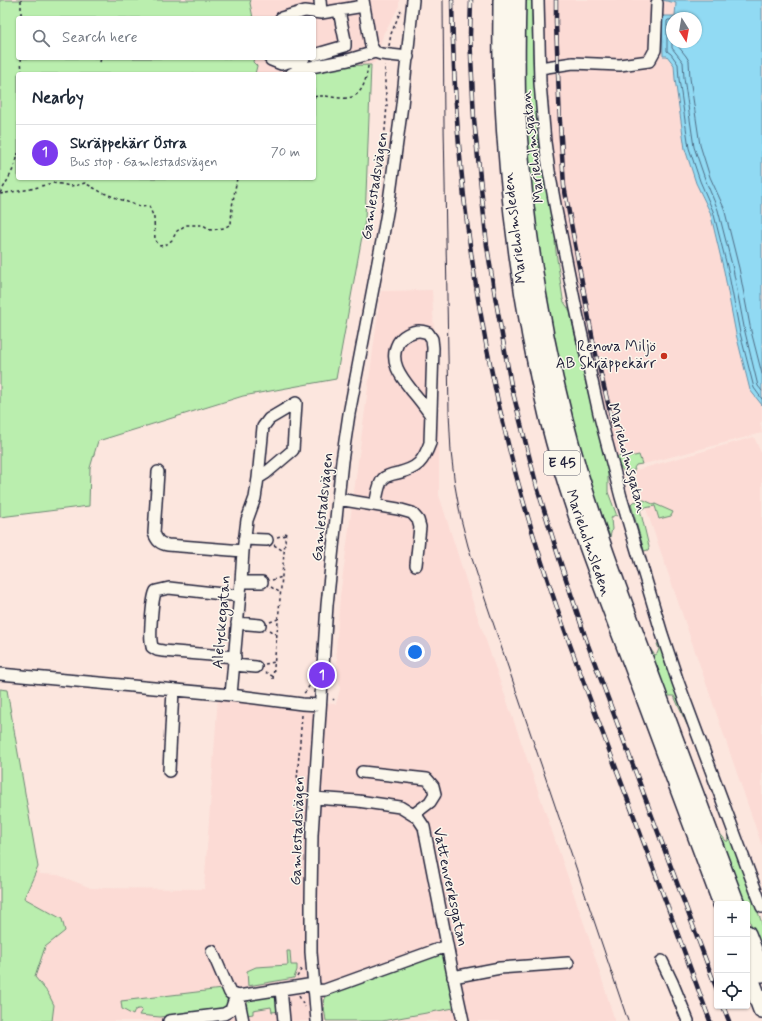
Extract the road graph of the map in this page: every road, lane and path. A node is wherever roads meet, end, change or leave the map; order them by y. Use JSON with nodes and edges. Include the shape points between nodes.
{"nodes":[{"id":1,"x":21,"y":0,"type":"edge"},
{"id":2,"x":320,"y":0,"type":"edge"},
{"id":3,"x":413,"y":0,"type":"edge"},
{"id":4,"x":502,"y":0,"type":"edge"},
{"id":5,"x":517,"y":0,"type":"edge"},
{"id":6,"x":538,"y":0,"type":"edge"},
{"id":7,"x":364,"y":3,"type":"edge"},
{"id":8,"x":657,"y":3,"type":"dead end"},
{"id":9,"x":339,"y":11,"type":"junction"},
{"id":10,"x":321,"y":13,"type":"junction"},
{"id":11,"x":307,"y":14,"type":"edge"},
{"id":12,"x":21,"y":16,"type":"edge"},
{"id":13,"x":294,"y":16,"type":"edge"},
{"id":14,"x":373,"y":52,"type":"junction"},
{"id":15,"x":316,"y":54,"type":"edge"},
{"id":16,"x":408,"y":57,"type":"junction"},
{"id":17,"x":21,"y":60,"type":"edge"},
{"id":18,"x":540,"y":68,"type":"junction"},
{"id":19,"x":22,"y":72,"type":"edge"},
{"id":20,"x":295,"y":72,"type":"edge"},
{"id":21,"x":316,"y":97,"type":"edge"},
{"id":22,"x":16,"y":161,"type":"edge"},
{"id":23,"x":238,"y":180,"type":"edge"},
{"id":24,"x":0,"y":194,"type":"edge"},
{"id":25,"x":430,"y":414,"type":"junction"},
{"id":26,"x":158,"y":472,"type":"dead end"},
{"id":27,"x":258,"y":478,"type":"junction"},
{"id":28,"x":338,"y":499,"type":"junction"},
{"id":29,"x":375,"y":505,"type":"junction"},
{"id":30,"x":286,"y":530,"type":"dead end"},
{"id":31,"x":244,"y":539,"type":"junction"},
{"id":32,"x":267,"y":540,"type":"dead end"},
{"id":33,"x":243,"y":551,"type":"junction"},
{"id":34,"x":416,"y":565,"type":"dead end"},
{"id":35,"x":241,"y":582,"type":"junction"},
{"id":36,"x":262,"y":582,"type":"dead end"},
{"id":37,"x":240,"y":596,"type":"junction"},
{"id":38,"x":237,"y":623,"type":"junction"},
{"id":39,"x":260,"y":625,"type":"dead end"},
{"id":40,"x":234,"y":661,"type":"junction"},
{"id":41,"x":256,"y":667,"type":"dead end"},
{"id":42,"x":0,"y":674,"type":"edge"},
{"id":43,"x":273,"y":679,"type":"dead end"},
{"id":44,"x":173,"y":690,"type":"junction"},
{"id":45,"x":232,"y":695,"type":"junction"},
{"id":46,"x":320,"y":705,"type":"junction"},
{"id":47,"x":168,"y":771,"type":"dead end"},
{"id":48,"x":362,"y":772,"type":"dead end"},
{"id":49,"x":314,"y":798,"type":"junction"},
{"id":50,"x":413,"y":815,"type":"junction"},
{"id":51,"x":721,"y":901,"type":"edge"},
{"id":52,"x":735,"y":901,"type":"edge"},
{"id":53,"x":762,"y":907,"type":"edge"},
{"id":54,"x":748,"y":937,"type":"edge"},
{"id":55,"x":447,"y":946,"type":"junction"},
{"id":56,"x":212,"y":951,"type":"dead end"},
{"id":57,"x":662,"y":961,"type":"dead end"},
{"id":58,"x":568,"y":963,"type":"dead end"},
{"id":59,"x":748,"y":973,"type":"edge"},
{"id":60,"x":762,"y":974,"type":"edge"},
{"id":61,"x":454,"y":977,"type":"junction"},
{"id":62,"x":314,"y":988,"type":"junction"},
{"id":63,"x":281,"y":989,"type":"junction"},
{"id":64,"x":238,"y":996,"type":"junction"},
{"id":65,"x":762,"y":1010,"type":"edge"},
{"id":66,"x":169,"y":1021,"type":"edge"},
{"id":67,"x":243,"y":1021,"type":"edge"},
{"id":68,"x":284,"y":1021,"type":"edge"},
{"id":69,"x":317,"y":1021,"type":"edge"},
{"id":70,"x":463,"y":1021,"type":"edge"},
{"id":71,"x":688,"y":1021,"type":"edge"}],
"edges":[{"from":1,"to":12,"type":"path"},
{"from":2,"to":10,"type":"street"},
{"from":3,"to":16,"type":"street","name":"Gamlestadsvägen"},
{"from":4,"to":51,"type":"highway","name":"Marieholmsleden","number":"E 45","via":[[506,152],[511,203],[528,322],[550,421],[580,525]]},
{"from":5,"to":52,"type":"highway","name":"Marieholmsleden","number":"E 45","via":[[518,131],[530,252],[544,335],[564,420],[603,550]]},
{"from":6,"to":18,"type":"street","name":"Marieholmsgatan"},
{"from":7,"to":9,"type":"street"},
{"from":7,"to":14,"type":"street"},
{"from":8,"to":18,"type":"street","via":[[655,50],[649,61],[620,65],[573,64]]},
{"from":9,"to":10,"type":"street"},
{"from":9,"to":15,"type":"street","via":[[345,46]]},
{"from":10,"to":11,"type":"street"},
{"from":11,"to":13,"type":"street"},
{"from":14,"to":16,"type":"street"},
{"from":14,"to":20,"type":"street"},
{"from":14,"to":21,"type":"path","via":[[366,80],[356,96]]},
{"from":16,"to":28,"type":"street","name":"Gamlestadsvägen","via":[[382,241],[349,414]]},
{"from":17,"to":19,"type":"path"},
{"from":18,"to":53,"type":"street","name":"Marieholmsgatan","via":[[545,142],[554,202],[601,421],[631,533],[678,682]]},
{"from":22,"to":24,"type":"path"},
{"from":23,"to":24,"type":"path","via":[[231,224],[211,230],[203,225],[186,226],[177,231],[167,244],[160,246],[155,240],[154,218],[149,206],[140,207],[85,183],[70,186],[52,183]]},
{"from":25,"to":25,"type":"street","via":[[432,339],[428,333],[418,331],[400,339],[396,347],[396,366],[400,376]]},
{"from":25,"to":29,"type":"street","via":[[430,443],[426,455],[412,468],[382,479]]},
{"from":26,"to":33,"type":"street","via":[[154,533],[156,540],[168,545]]},
{"from":27,"to":27,"type":"street","name":"Alelyckegatan","via":[[293,450],[296,404],[269,419],[263,427]]},
{"from":27,"to":31,"type":"street","name":"Alelyckegatan"},
{"from":28,"to":29,"type":"street"},
{"from":28,"to":46,"type":"street","name":"Gamlestadsvägen"},
{"from":29,"to":34,"type":"street","via":[[412,513],[418,520],[420,527]]},
{"from":30,"to":43,"type":"path"},
{"from":31,"to":32,"type":"street"},
{"from":31,"to":33,"type":"street","name":"Alelyckegatan"},
{"from":33,"to":35,"type":"street","name":"Alelyckegatan"},
{"from":35,"to":36,"type":"street"},
{"from":35,"to":37,"type":"street","name":"Alelyckegatan"},
{"from":37,"to":38,"type":"street","name":"Alelyckegatan"},
{"from":37,"to":40,"type":"street","via":[[169,588],[156,591],[153,599],[150,642],[152,647],[157,650]]},
{"from":38,"to":39,"type":"street"},
{"from":38,"to":40,"type":"street","name":"Alelyckegatan"},
{"from":40,"to":41,"type":"street"},
{"from":40,"to":45,"type":"street","name":"Alelyckegatan"},
{"from":42,"to":44,"type":"street"},
{"from":44,"to":45,"type":"street"},
{"from":44,"to":47,"type":"street"},
{"from":45,"to":46,"type":"street"},
{"from":46,"to":49,"type":"street","name":"Gamlestadsvägen"},
{"from":48,"to":50,"type":"street","via":[[427,779],[435,794],[430,802]]},
{"from":49,"to":50,"type":"street","name":"Vattenverksgatan","via":[[400,807]]},
{"from":49,"to":62,"type":"street","name":"Gamlestadsvägen","via":[[311,952]]},
{"from":50,"to":55,"type":"street","name":"Vattenverksgatan","via":[[424,827]]},
{"from":54,"to":60,"type":"highway"},
{"from":55,"to":61,"type":"street","name":"Vattenverksgatan"},
{"from":55,"to":62,"type":"street","via":[[326,990]]},
{"from":56,"to":64,"type":"street","via":[[230,993]]},
{"from":57,"to":71,"type":"street"},
{"from":58,"to":61,"type":"street","via":[[500,968]]},
{"from":59,"to":65,"type":"highway"},
{"from":61,"to":70,"type":"street","name":"Vattenverksgatan"},
{"from":62,"to":63,"type":"street"},
{"from":62,"to":69,"type":"street","name":"Gamlestadsvägen"},
{"from":63,"to":64,"type":"street"},
{"from":63,"to":68,"type":"street"},
{"from":64,"to":66,"type":"street","via":[[231,1010],[224,1014]]},
{"from":64,"to":67,"type":"street"}]}
